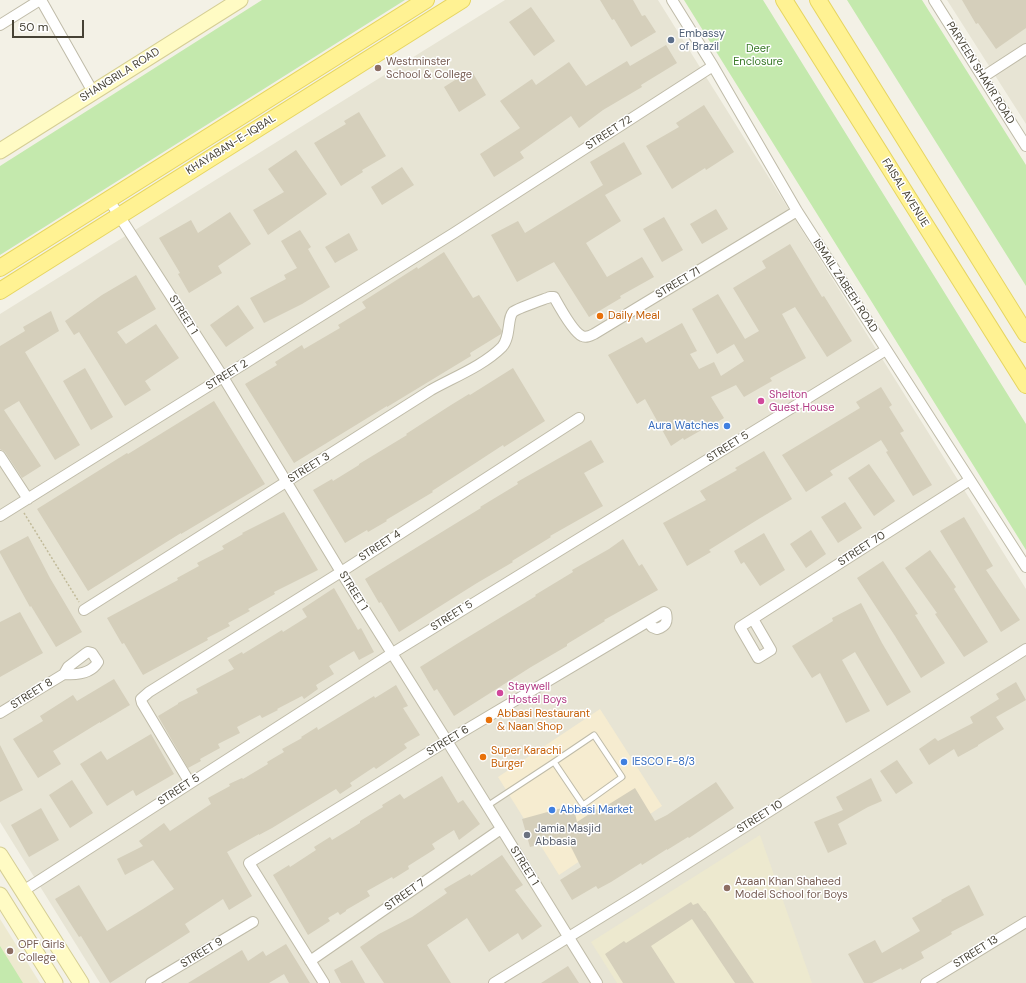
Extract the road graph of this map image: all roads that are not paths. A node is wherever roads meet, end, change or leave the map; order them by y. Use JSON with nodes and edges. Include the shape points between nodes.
{"nodes":[{"id":1,"x":40,"y":0,"type":"edge"},
{"id":2,"x":240,"y":0,"type":"edge"},
{"id":3,"x":426,"y":0,"type":"edge"},
{"id":4,"x":462,"y":0,"type":"edge"},
{"id":5,"x":672,"y":0,"type":"edge"},
{"id":6,"x":784,"y":0,"type":"edge"},
{"id":7,"x":818,"y":0,"type":"edge"},
{"id":8,"x":934,"y":0,"type":"edge"},
{"id":9,"x":0,"y":25,"type":"edge"},
{"id":10,"x":1026,"y":49,"type":"edge"},
{"id":11,"x":713,"y":66,"type":"junction"},
{"id":12,"x":983,"y":77,"type":"junction"},
{"id":13,"x":94,"y":92,"type":"junction"},
{"id":14,"x":1026,"y":146,"type":"edge"},
{"id":15,"x":0,"y":151,"type":"edge"},
{"id":16,"x":109,"y":200,"type":"junction"},
{"id":17,"x":797,"y":211,"type":"junction"},
{"id":18,"x":120,"y":215,"type":"junction"},
{"id":19,"x":454,"y":233,"type":"joint"},
{"id":20,"x":0,"y":268,"type":"edge"},
{"id":21,"x":0,"y":291,"type":"edge"},
{"id":22,"x":514,"y":312,"type":"joint"},
{"id":23,"x":1026,"y":334,"type":"edge"},
{"id":24,"x":886,"y":350,"type":"junction"},
{"id":25,"x":222,"y":377,"type":"junction"},
{"id":26,"x":1026,"y":385,"type":"edge"},
{"id":27,"x":579,"y":418,"type":"dead end"},
{"id":28,"x":0,"y":456,"type":"edge"},
{"id":29,"x":970,"y":480,"type":"junction"},
{"id":30,"x":287,"y":482,"type":"junction"},
{"id":31,"x":23,"y":502,"type":"junction"},
{"id":32,"x":0,"y":516,"type":"edge"},
{"id":33,"x":1026,"y":567,"type":"edge"},
{"id":34,"x":340,"y":572,"type":"junction"},
{"id":35,"x":84,"y":610,"type":"road end"},
{"id":36,"x":753,"y":619,"type":"dead end"},
{"id":37,"x":648,"y":622,"type":"dead end"},
{"id":38,"x":1026,"y":649,"type":"edge"},
{"id":39,"x":391,"y":654,"type":"junction"},
{"id":40,"x":64,"y":674,"type":"dead end"},
{"id":41,"x":0,"y":713,"type":"edge"},
{"id":42,"x":448,"y":741,"type":"junction"},
{"id":43,"x":554,"y":762,"type":"junction"},
{"id":44,"x":190,"y":783,"type":"junction"},
{"id":45,"x":487,"y":806,"type":"junction"},
{"id":46,"x":501,"y":829,"type":"junction"},
{"id":47,"x":0,"y":855,"type":"edge"},
{"id":48,"x":23,"y":891,"type":"junction"},
{"id":49,"x":0,"y":895,"type":"edge"},
{"id":50,"x":253,"y":922,"type":"dead end"},
{"id":51,"x":1026,"y":922,"type":"edge"},
{"id":52,"x":567,"y":937,"type":"junction"},
{"id":53,"x":310,"y":961,"type":"junction"},
{"id":54,"x":55,"y":983,"type":"edge"},
{"id":55,"x":81,"y":983,"type":"edge"},
{"id":56,"x":151,"y":983,"type":"edge"},
{"id":57,"x":324,"y":983,"type":"edge"},
{"id":58,"x":494,"y":983,"type":"edge"},
{"id":59,"x":597,"y":983,"type":"edge"},
{"id":60,"x":926,"y":983,"type":"edge"}],
"edges":[{"from":1,"to":9,"type":"street"},
{"from":1,"to":13,"type":"street"},
{"from":2,"to":13,"type":"street","name":"SHANGRILA ROAD"},
{"from":3,"to":16,"type":"main road","name":"KHAYABAN-E-IQBAL"},
{"from":4,"to":18,"type":"main road","name":"KHAYABAN-E-IQBAL"},
{"from":5,"to":11,"type":"street","name":"ISMAIL ZABEEH ROAD"},
{"from":6,"to":26,"type":"main road","name":"FAISAL AVENUE"},
{"from":7,"to":23,"type":"main road"},
{"from":8,"to":12,"type":"street","name":"PARVEEN SHAKIR ROAD"},
{"from":10,"to":12,"type":"street"},
{"from":11,"to":17,"type":"street","name":"ISMAIL ZABEEH ROAD"},
{"from":11,"to":19,"type":"street","name":"STREET 72"},
{"from":12,"to":14,"type":"street","name":"PARVEEN SHAKIR ROAD"},
{"from":13,"to":15,"type":"street","name":"SHANGRILA ROAD"},
{"from":16,"to":18,"type":"street","name":"STREET 1"},
{"from":16,"to":20,"type":"main road","name":"KHAYABAN-E-IQBAL"},
{"from":17,"to":22,"type":"street","name":"STREET 71","via":[[588,337],[581,336],[554,297]]},
{"from":17,"to":24,"type":"street","name":"ISMAIL ZABEEH ROAD"},
{"from":18,"to":21,"type":"main road","name":"KHAYABAN-E-IQBAL"},
{"from":18,"to":25,"type":"street","name":"STREET 1"},
{"from":19,"to":25,"type":"street","name":"STREET 2"},
{"from":22,"to":30,"type":"street","name":"STREET 3","via":[[510,318],[506,340],[485,361],[431,390]]},
{"from":24,"to":29,"type":"street","name":"ISMAIL ZABEEH ROAD"},
{"from":24,"to":39,"type":"street","name":"STREET 5"},
{"from":25,"to":30,"type":"street","name":"STREET 1"},
{"from":25,"to":31,"type":"street","name":"STREET 2"},
{"from":27,"to":34,"type":"street","name":"STREET 4"},
{"from":28,"to":31,"type":"street"},
{"from":29,"to":33,"type":"street","name":"ISMAIL ZABEEH ROAD"},
{"from":29,"to":36,"type":"street","name":"STREET 70"},
{"from":30,"to":34,"type":"street","name":"STREET 1"},
{"from":30,"to":35,"type":"street","name":"STREET 3"},
{"from":31,"to":32,"type":"street","name":"STREET 2"},
{"from":34,"to":39,"type":"street","name":"STREET 1"},
{"from":34,"to":44,"type":"street","name":"STREET 4","via":[[149,692],[142,699]]},
{"from":37,"to":42,"type":"street","name":"STREET 6"},
{"from":38,"to":52,"type":"street","name":"STREET 10"},
{"from":39,"to":42,"type":"street","name":"STREET 1"},
{"from":39,"to":44,"type":"street","name":"STREET 5"},
{"from":40,"to":41,"type":"street","name":"STREET 8"},
{"from":42,"to":45,"type":"street","name":"STREET 1"},
{"from":42,"to":53,"type":"street","name":"STREET 6","via":[[249,863]]},
{"from":43,"to":43,"type":"lane","via":[[594,735],[622,777],[584,805]]},
{"from":43,"to":45,"type":"lane"},
{"from":44,"to":48,"type":"street","name":"STREET 5"},
{"from":45,"to":46,"type":"street","name":"STREET 1"},
{"from":46,"to":52,"type":"street","name":"STREET 1"},
{"from":46,"to":53,"type":"street","name":"STREET 7"},
{"from":47,"to":48,"type":"street"},
{"from":48,"to":55,"type":"street"},
{"from":49,"to":54,"type":"street"},
{"from":50,"to":56,"type":"street","name":"STREET 9"},
{"from":51,"to":60,"type":"street","name":"STREET 13"},
{"from":52,"to":58,"type":"street","name":"STREET 10"},
{"from":52,"to":59,"type":"street","name":"STREET 1"},
{"from":53,"to":57,"type":"street"}]}
